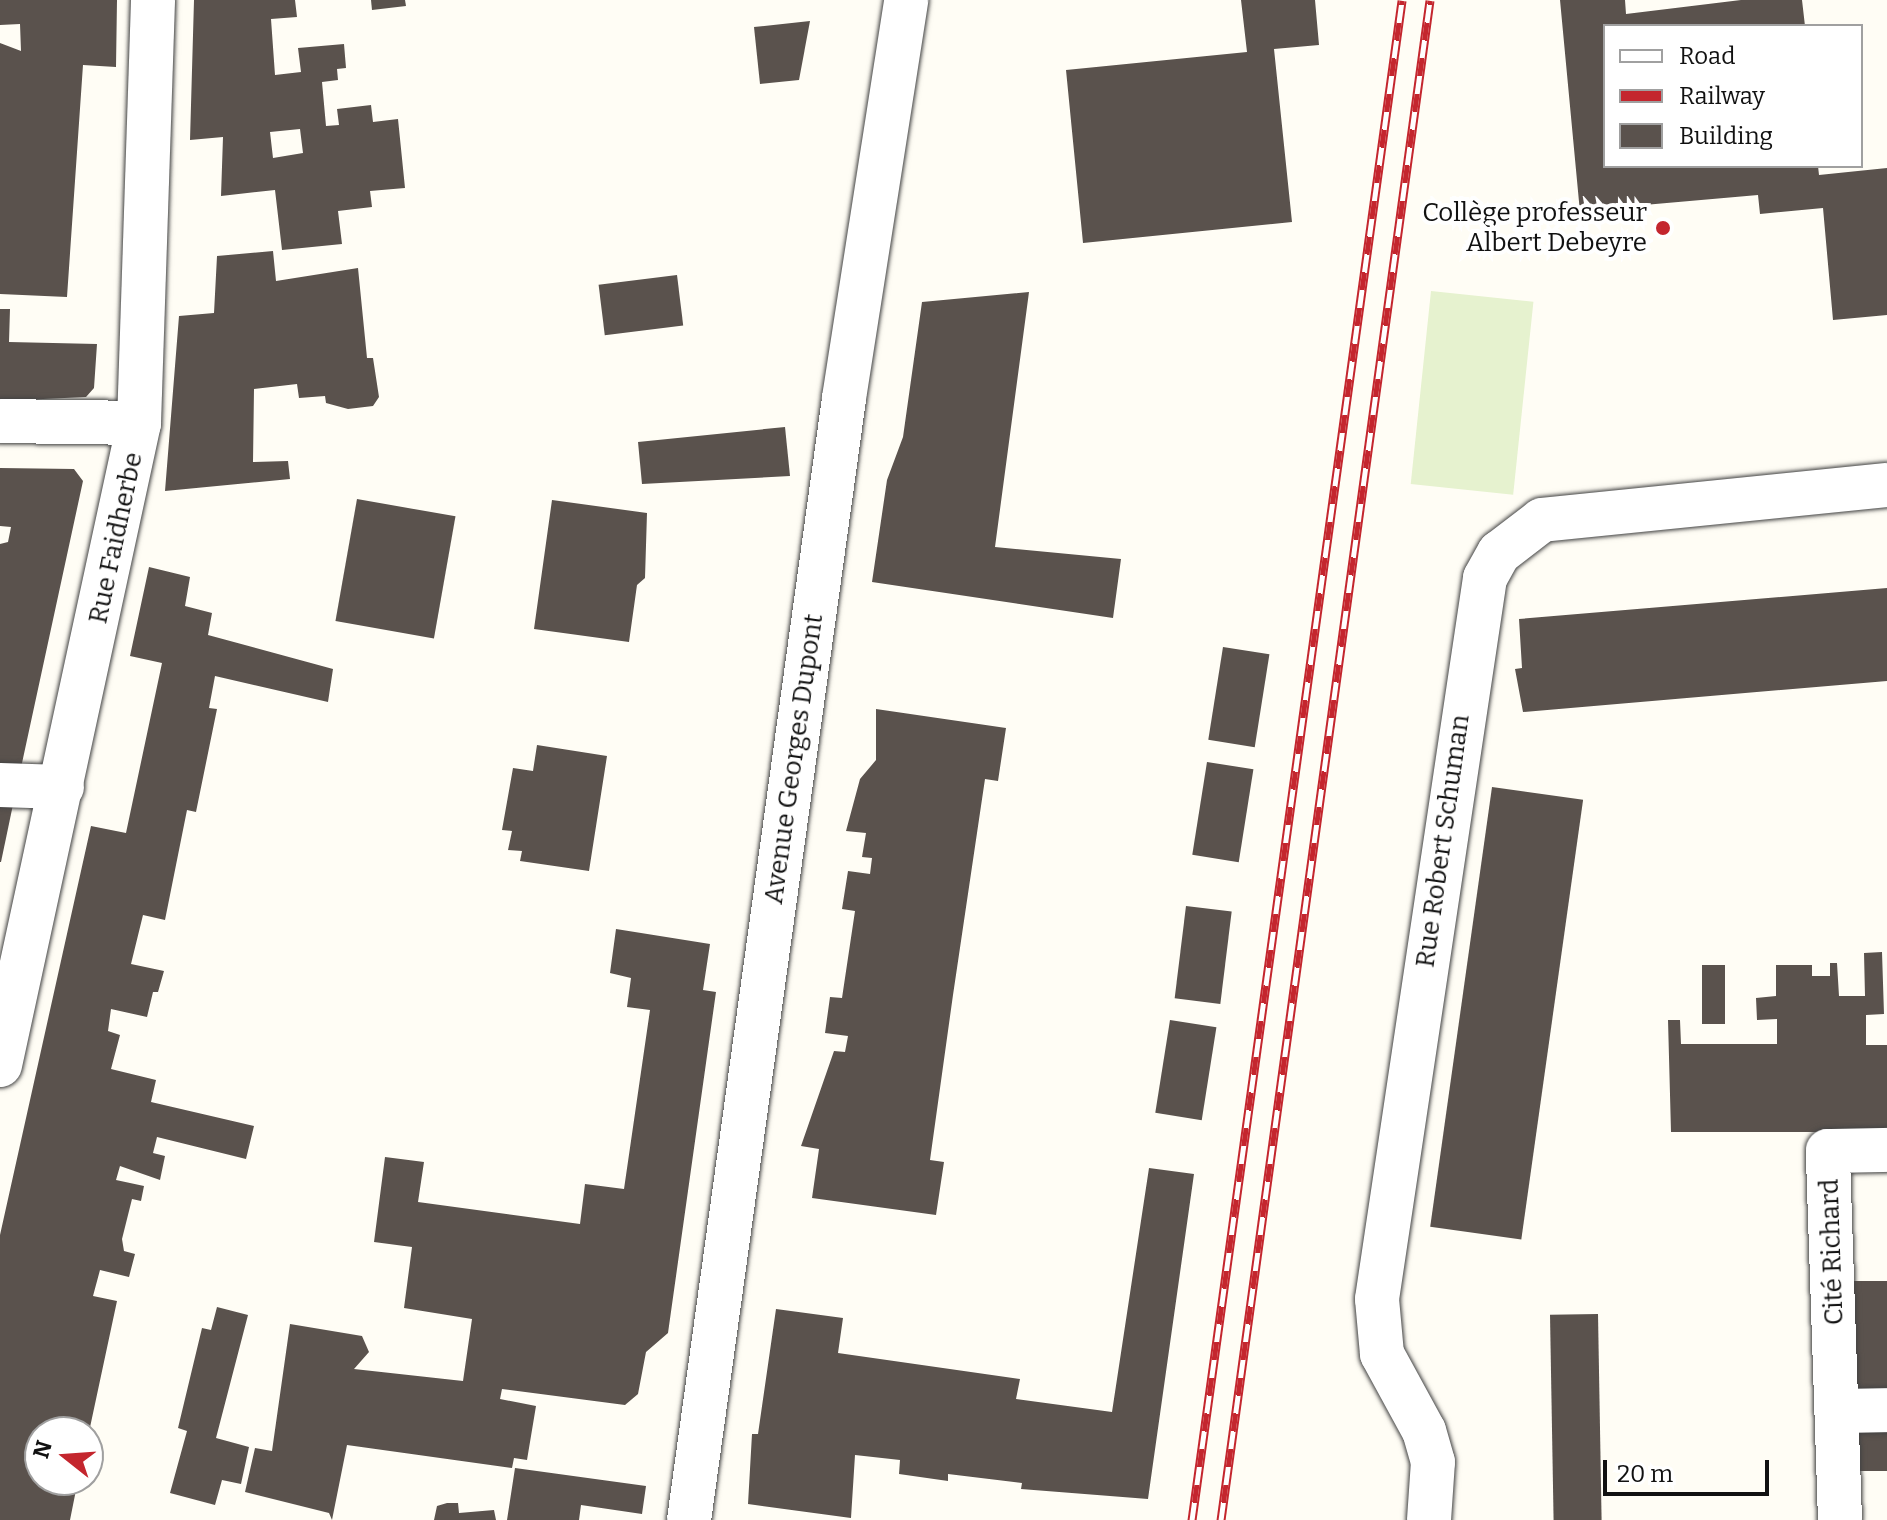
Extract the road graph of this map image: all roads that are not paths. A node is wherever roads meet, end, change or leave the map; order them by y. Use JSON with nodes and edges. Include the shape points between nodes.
{"nodes":[{"id":1,"x":153,"y":0,"type":"edge"},
{"id":2,"x":906,"y":0,"type":"edge"},
{"id":3,"x":0,"y":421,"type":"edge"},
{"id":4,"x":139,"y":423,"type":"junction"},
{"id":5,"x":1887,"y":485,"type":"edge"},
{"id":6,"x":0,"y":785,"type":"edge"},
{"id":7,"x":62,"y":787,"type":"junction"},
{"id":8,"x":0,"y":1065,"type":"edge"},
{"id":9,"x":1887,"y":1150,"type":"edge"},
{"id":10,"x":1887,"y":1410,"type":"edge"},
{"id":11,"x":1837,"y":1411,"type":"junction"},
{"id":12,"x":689,"y":1520,"type":"edge"},
{"id":13,"x":1429,"y":1520,"type":"edge"},
{"id":14,"x":1840,"y":1520,"type":"edge"}],
"edges":[{"from":1,"to":4,"type":"street","name":"Rue Faidherbe"},
{"from":2,"to":12,"type":"street","name":"Avenue Georges Dupont","via":[[844,398]]},
{"from":3,"to":4,"type":"street"},
{"from":4,"to":7,"type":"street","name":"Rue Faidherbe"},
{"from":5,"to":13,"type":"street","name":"Rue Robert Schuman","via":[[1542,520],[1499,553],[1485,578],[1377,1299],[1382,1354],[1424,1431],[1433,1462]]},
{"from":6,"to":7,"type":"street"},
{"from":7,"to":8,"type":"street","name":"Rue Faidherbe"},
{"from":9,"to":11,"type":"street","name":"Cité Richard","via":[[1828,1151]]},
{"from":10,"to":11,"type":"street"},
{"from":11,"to":14,"type":"street","name":"Cité Richard"}]}
